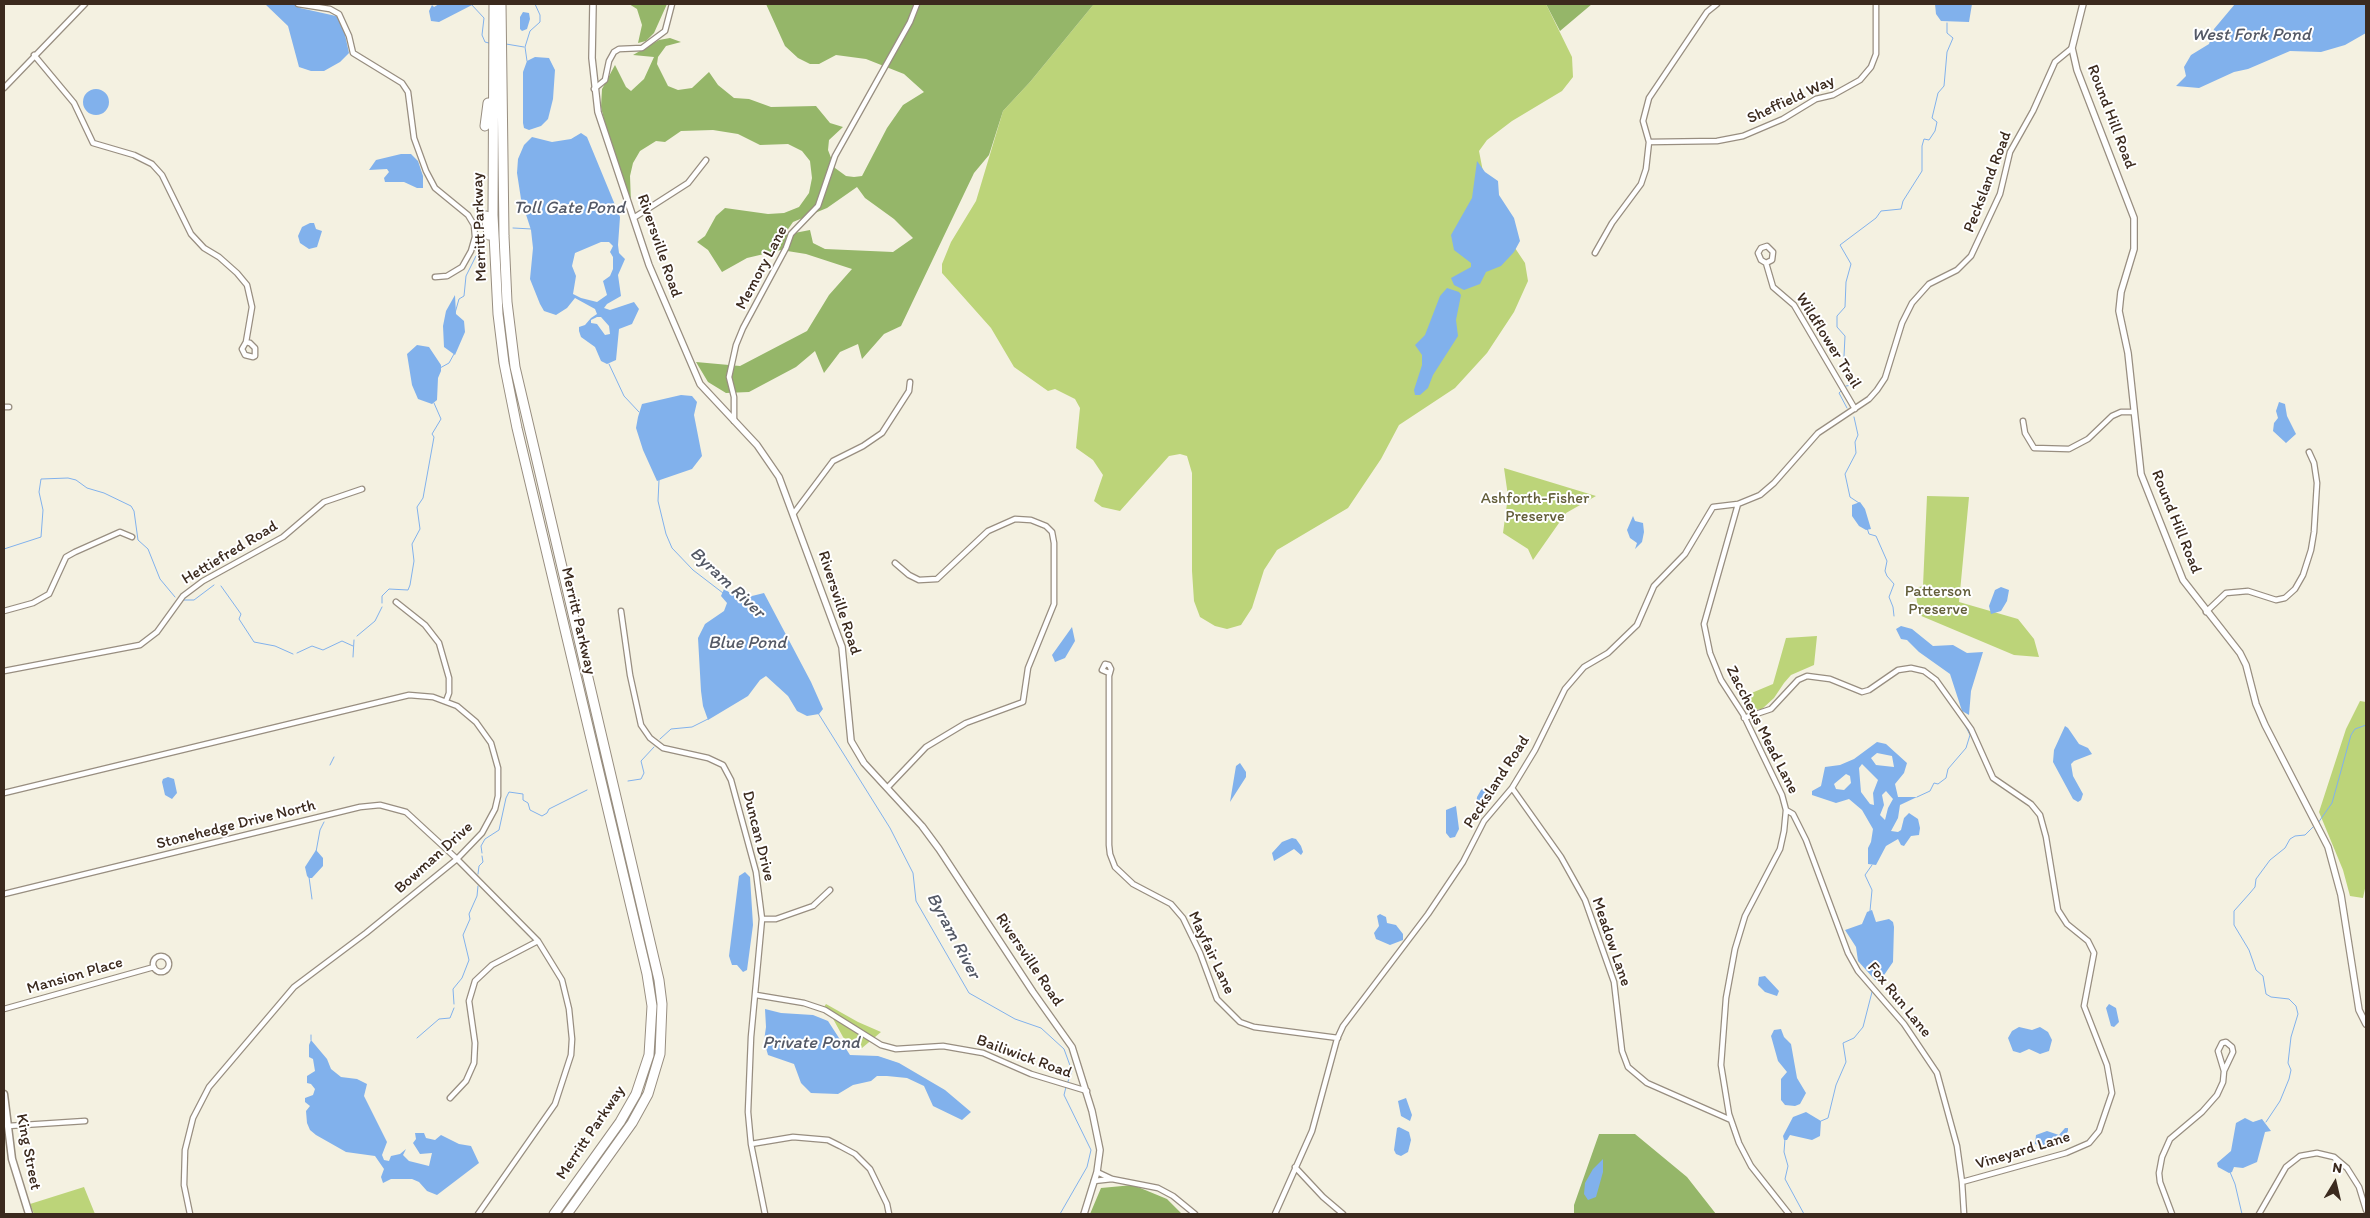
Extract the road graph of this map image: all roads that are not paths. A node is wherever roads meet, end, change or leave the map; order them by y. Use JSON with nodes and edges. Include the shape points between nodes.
{"nodes":[{"id":1,"x":85,"y":4,"type":"edge"},
{"id":2,"x":298,"y":4,"type":"edge"},
{"id":3,"x":494,"y":4,"type":"edge"},
{"id":4,"x":501,"y":4,"type":"edge"},
{"id":5,"x":593,"y":4,"type":"edge"},
{"id":6,"x":672,"y":4,"type":"edge"},
{"id":7,"x":917,"y":4,"type":"edge"},
{"id":8,"x":1717,"y":4,"type":"edge"},
{"id":9,"x":1876,"y":4,"type":"edge"},
{"id":10,"x":2083,"y":4,"type":"edge"},
{"id":11,"x":498,"y":31,"type":"junction"},
{"id":12,"x":2072,"y":48,"type":"junction"},
{"id":13,"x":34,"y":55,"type":"junction"},
{"id":14,"x":496,"y":55,"type":"junction"},
{"id":15,"x":4,"y":88,"type":"edge"},
{"id":16,"x":594,"y":89,"type":"junction"},
{"id":17,"x":485,"y":126,"type":"dead end"},
{"id":18,"x":1649,"y":142,"type":"junction"},
{"id":19,"x":706,"y":160,"type":"dead end"},
{"id":20,"x":486,"y":216,"type":"dead end"},
{"id":21,"x":635,"y":217,"type":"junction"},
{"id":22,"x":1595,"y":253,"type":"dead end"},
{"id":23,"x":1766,"y":263,"type":"dead end"},
{"id":24,"x":495,"y":264,"type":"junction"},
{"id":25,"x":435,"y":277,"type":"dead end"},
{"id":26,"x":246,"y":342,"type":"dead end"},
{"id":27,"x":910,"y":382,"type":"dead end"},
{"id":28,"x":1856,"y":409,"type":"junction"},
{"id":29,"x":2133,"y":412,"type":"junction"},
{"id":30,"x":734,"y":422,"type":"junction"},
{"id":31,"x":2022,"y":422,"type":"dead end"},
{"id":32,"x":2309,"y":452,"type":"dead end"},
{"id":33,"x":362,"y":489,"type":"dead end"},
{"id":34,"x":1738,"y":504,"type":"junction"},
{"id":35,"x":794,"y":513,"type":"junction"},
{"id":36,"x":132,"y":537,"type":"dead end"},
{"id":37,"x":895,"y":563,"type":"dead end"},
{"id":38,"x":396,"y":602,"type":"dead end"},
{"id":39,"x":4,"y":611,"type":"edge"},
{"id":40,"x":621,"y":611,"type":"dead end"},
{"id":41,"x":2206,"y":612,"type":"junction"},
{"id":42,"x":4,"y":671,"type":"edge"},
{"id":43,"x":1109,"y":673,"type":"dead end"},
{"id":44,"x":446,"y":701,"type":"junction"},
{"id":45,"x":1744,"y":718,"type":"junction"},
{"id":46,"x":888,"y":787,"type":"junction"},
{"id":47,"x":1512,"y":788,"type":"junction"},
{"id":48,"x":4,"y":793,"type":"edge"},
{"id":49,"x":1786,"y":810,"type":"junction"},
{"id":50,"x":457,"y":859,"type":"junction"},
{"id":51,"x":830,"y":890,"type":"dead end"},
{"id":52,"x":4,"y":894,"type":"edge"},
{"id":53,"x":762,"y":919,"type":"junction"},
{"id":54,"x":538,"y":941,"type":"junction"},
{"id":55,"x":154,"y":967,"type":"dead end"},
{"id":56,"x":756,"y":995,"type":"junction"},
{"id":57,"x":4,"y":1009,"type":"edge"},
{"id":58,"x":2366,"y":1024,"type":"edge"},
{"id":59,"x":1338,"y":1038,"type":"junction"},
{"id":60,"x":2224,"y":1072,"type":"junction"},
{"id":61,"x":1087,"y":1091,"type":"junction"},
{"id":62,"x":4,"y":1094,"type":"edge"},
{"id":63,"x":450,"y":1098,"type":"dead end"},
{"id":64,"x":1730,"y":1120,"type":"junction"},
{"id":65,"x":85,"y":1121,"type":"dead end"},
{"id":66,"x":8,"y":1126,"type":"junction"},
{"id":67,"x":751,"y":1144,"type":"junction"},
{"id":68,"x":1295,"y":1167,"type":"junction"},
{"id":69,"x":1097,"y":1172,"type":"junction"},
{"id":70,"x":1112,"y":1179,"type":"junction"},
{"id":71,"x":1094,"y":1181,"type":"junction"},
{"id":72,"x":1962,"y":1182,"type":"junction"},
{"id":73,"x":2366,"y":1210,"type":"edge"},
{"id":74,"x":28,"y":1214,"type":"edge"},
{"id":75,"x":190,"y":1214,"type":"edge"},
{"id":76,"x":478,"y":1214,"type":"edge"},
{"id":77,"x":554,"y":1214,"type":"edge"},
{"id":78,"x":567,"y":1214,"type":"edge"},
{"id":79,"x":765,"y":1214,"type":"edge"},
{"id":80,"x":889,"y":1214,"type":"edge"},
{"id":81,"x":1084,"y":1214,"type":"edge"},
{"id":82,"x":1195,"y":1214,"type":"edge"},
{"id":83,"x":1275,"y":1214,"type":"edge"},
{"id":84,"x":1343,"y":1214,"type":"edge"},
{"id":85,"x":1789,"y":1214,"type":"edge"},
{"id":86,"x":1964,"y":1214,"type":"edge"},
{"id":87,"x":2172,"y":1214,"type":"edge"},
{"id":88,"x":2259,"y":1214,"type":"edge"}],
"edges":[{"from":1,"to":13,"type":"street"},
{"from":2,"to":25,"type":"street","via":[[330,9],[339,14],[353,53],[402,83],[408,92],[414,138],[426,171],[435,188],[468,215],[474,225],[471,251],[462,267],[447,276]]},
{"from":3,"to":11,"type":"highway","name":"Merritt Parkway"},
{"from":4,"to":11,"type":"highway","name":"Merritt Parkway"},
{"from":5,"to":16,"type":"street","name":"Riversville Road"},
{"from":6,"to":16,"type":"street","via":[[665,31],[642,48],[614,52],[605,80]]},
{"from":7,"to":30,"type":"street","name":"Memory Lane","via":[[835,156],[818,206],[791,234],[736,345],[729,377],[734,397]]},
{"from":8,"to":18,"type":"street","via":[[1707,12],[1649,98],[1644,121]]},
{"from":9,"to":18,"type":"street","name":"Sheffield Way","via":[[1876,54],[1871,67],[1860,80],[1833,96],[1816,99],[1783,119],[1743,136],[1717,141]]},
{"from":10,"to":12,"type":"street","name":"Round Hill Road"},
{"from":11,"to":14,"type":"highway","name":"Merritt Parkway"},
{"from":12,"to":28,"type":"street","name":"Pecksland Road","via":[[2055,62],[2010,152],[2000,194],[1971,256],[1957,270],[1930,284],[1912,303],[1902,323],[1885,378],[1869,399]]},
{"from":12,"to":29,"type":"street","name":"Round Hill Road","via":[[2080,81],[2134,218],[2134,248],[2119,311],[2128,353]]},
{"from":13,"to":15,"type":"street"},
{"from":13,"to":26,"type":"street","via":[[74,103],[93,143],[134,154],[152,164],[162,175],[191,234],[247,285],[252,306]]},
{"from":14,"to":17,"type":"highway"},
{"from":14,"to":24,"type":"highway","name":"Merritt Parkway"},
{"from":14,"to":78,"type":"highway","name":"Merritt Parkway","via":[[505,269],[516,376],[659,980],[662,1004],[660,1054],[644,1102]]},
{"from":16,"to":21,"type":"street","name":"Riversville Road","via":[[604,131]]},
{"from":18,"to":22,"type":"street","via":[[1641,184]]},
{"from":19,"to":21,"type":"street","via":[[688,183]]},
{"from":20,"to":24,"type":"highway"},
{"from":21,"to":30,"type":"street","name":"Riversville Road","via":[[660,295],[692,369],[700,384]]},
{"from":23,"to":28,"type":"street","name":"Wildflower Trail","via":[[1773,287],[1794,305]]},
{"from":24,"to":77,"type":"highway","name":"Merritt Parkway","via":[[501,346],[510,395],[652,1006],[650,1047],[636,1094],[620,1122]]},
{"from":27,"to":35,"type":"street","via":[[909,391],[882,433],[870,443],[833,461]]},
{"from":28,"to":34,"type":"street","name":"Pecksland Road","via":[[1818,433],[1760,495]]},
{"from":29,"to":31,"type":"street","via":[[2112,416],[2088,439],[2069,449],[2034,448]]},
{"from":29,"to":41,"type":"street","name":"Round Hill Road","via":[[2146,487],[2183,580]]},
{"from":30,"to":35,"type":"street","name":"Riversville Road","via":[[770,462]]},
{"from":32,"to":41,"type":"street","via":[[2317,483],[2315,523],[2311,550],[2295,589],[2285,598],[2276,600],[2248,591],[2226,593]]},
{"from":33,"to":42,"type":"street","name":"Hettiefred Road","via":[[324,502],[283,537],[203,581],[183,596],[157,632],[140,645]]},
{"from":34,"to":45,"type":"street","name":"Zaccheus Mead Lane","via":[[1704,624],[1710,653],[1721,680]]},
{"from":34,"to":47,"type":"street","name":"Pecksland Road","via":[[1719,505],[1709,511],[1686,554],[1654,586],[1644,612],[1629,634],[1573,678]]},
{"from":35,"to":46,"type":"street","name":"Riversville Road","via":[[842,647],[851,741],[864,762]]},
{"from":36,"to":39,"type":"street","via":[[120,532],[66,557],[49,594],[33,603]]},
{"from":37,"to":46,"type":"street","via":[[909,576],[919,580],[937,578],[988,531],[1015,519],[1031,520],[1046,526],[1052,532],[1054,543],[1054,604],[1028,668],[1023,702],[966,723],[926,747]]},
{"from":38,"to":44,"type":"street","via":[[425,625],[439,643],[449,678]]},
{"from":40,"to":53,"type":"street","name":"Duncan Drive","via":[[641,725],[663,748],[708,758],[723,765],[731,780],[756,872]]},
{"from":41,"to":58,"type":"street","name":"Round Hill Road","via":[[2240,653],[2264,725],[2328,847],[2337,878],[2353,985]]},
{"from":43,"to":59,"type":"street","name":"Mayfair Lane","via":[[1109,845],[1115,867],[1133,884],[1171,904],[1183,918],[1217,999],[1240,1022],[1254,1027]]},
{"from":44,"to":48,"type":"street","name":"Bowman Drive","via":[[421,695],[397,697]]},
{"from":44,"to":50,"type":"street","name":"Bowman Drive","via":[[467,713],[484,731],[498,768],[498,796],[489,821],[478,839]]},
{"from":45,"to":49,"type":"street","name":"Zaccheus Mead Lane","via":[[1782,795]]},
{"from":45,"to":72,"type":"street","name":"Vineyard Lane","via":[[1771,709],[1798,680],[1807,676],[1830,678],[1862,692],[1898,670],[1924,671],[1936,680],[1966,722],[1992,778],[2031,804],[2040,815],[2058,910],[2067,924],[2088,941],[2094,954],[2084,1006],[2107,1065],[2112,1093],[2099,1131],[2089,1143],[2066,1153]]},
{"from":46,"to":61,"type":"street","name":"Riversville Road","via":[[939,849],[1063,1032],[1072,1047]]},
{"from":47,"to":59,"type":"street","name":"Pecksland Road","via":[[1484,821],[1440,897],[1348,1018]]},
{"from":47,"to":64,"type":"street","name":"Meadow Lane","via":[[1561,857],[1588,907],[1614,982],[1622,1051],[1628,1067],[1647,1082]]},
{"from":49,"to":64,"type":"street","name":"Zaccheus Mead Lane","via":[[1780,849],[1745,916],[1730,970],[1721,1055]]},
{"from":49,"to":72,"type":"street","name":"Fox Run Lane","via":[[1793,814],[1806,840],[1848,953],[1904,1024],[1937,1073],[1952,1125]]},
{"from":50,"to":52,"type":"street","name":"Stonehedge Drive North","via":[[406,812],[375,805]]},
{"from":50,"to":54,"type":"street","name":"Stonehedge Drive North"},
{"from":50,"to":75,"type":"street","name":"Bowman Drive","via":[[366,933],[300,981],[219,1074],[193,1118],[185,1150],[184,1184]]},
{"from":51,"to":53,"type":"street","via":[[813,906],[776,919]]},
{"from":53,"to":56,"type":"street","name":"Duncan Drive"},
{"from":54,"to":63,"type":"street","via":[[492,966],[475,981],[469,1001],[475,1043],[474,1063],[466,1081]]},
{"from":54,"to":76,"type":"street","name":"Stonehedge Drive North","via":[[555,966],[566,994],[571,1024],[571,1055],[555,1104]]},
{"from":55,"to":57,"type":"street","name":"Mansion Place"},
{"from":56,"to":61,"type":"street","name":"Bailiwick Road","via":[[825,1010],[881,1045],[896,1049],[943,1046],[975,1051]]},
{"from":56,"to":67,"type":"street","name":"Duncan Drive","via":[[748,1088]]},
{"from":59,"to":68,"type":"street","name":"Pecksland Road","via":[[1312,1131]]},
{"from":60,"to":60,"type":"street","via":[[2233,1052],[2226,1042],[2219,1046],[2218,1051]]},
{"from":60,"to":87,"type":"street","via":[[2216,1095],[2202,1112],[2170,1139],[2162,1157],[2160,1182]]},
{"from":61,"to":69,"type":"street","name":"Riversville Road","via":[[1100,1150]]},
{"from":62,"to":66,"type":"main road","name":"King Street"},
{"from":64,"to":85,"type":"street","name":"Zaccheus Mead Lane","via":[[1751,1166]]},
{"from":65,"to":66,"type":"street"},
{"from":66,"to":74,"type":"main road","name":"King Street","via":[[15,1171]]},
{"from":67,"to":79,"type":"street","name":"Duncan Drive"},
{"from":67,"to":80,"type":"street","via":[[793,1137],[814,1137],[834,1143],[855,1154],[870,1169]]},
{"from":68,"to":83,"type":"street","name":"Pecksland Road"},
{"from":68,"to":84,"type":"street","via":[[1323,1198]]},
{"from":69,"to":70,"type":"street"},
{"from":69,"to":71,"type":"street","name":"Riversville Road"},
{"from":70,"to":71,"type":"street"},
{"from":70,"to":82,"type":"street","via":[[1158,1188]]},
{"from":71,"to":81,"type":"street","name":"Riversville Road"},
{"from":72,"to":86,"type":"street","name":"Fox Run Lane"},
{"from":73,"to":88,"type":"street","via":[[2359,1186],[2347,1168],[2334,1157],[2317,1153],[2300,1156],[2286,1167]]}]}
